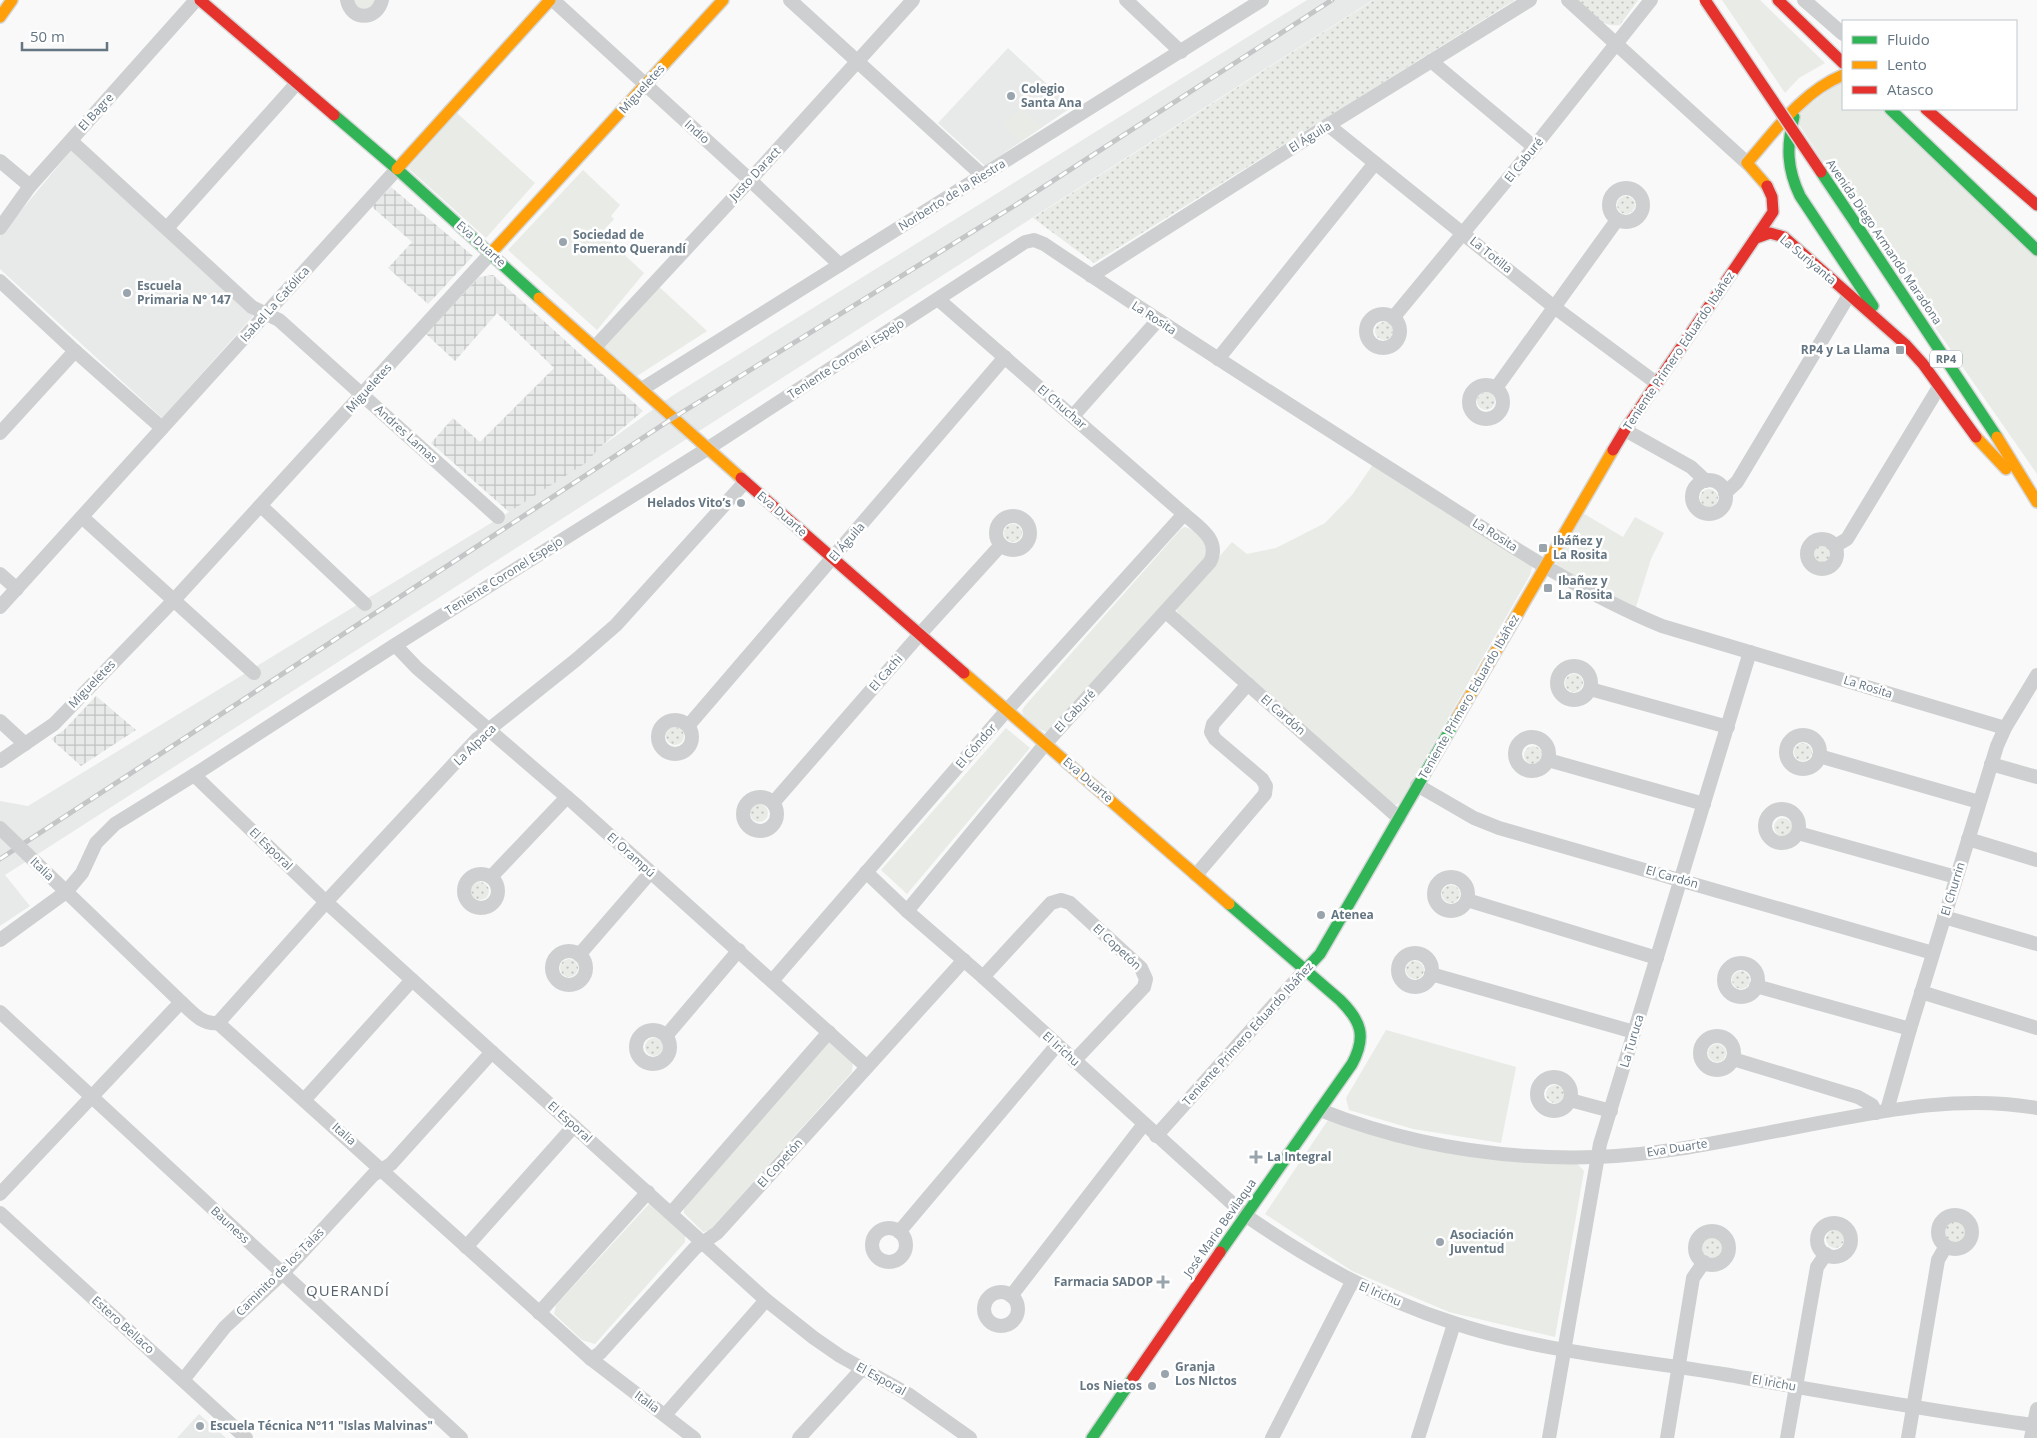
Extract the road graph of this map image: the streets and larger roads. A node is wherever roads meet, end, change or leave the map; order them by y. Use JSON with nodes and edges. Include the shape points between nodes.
{"nodes":[{"id":1,"x":12,"y":0,"type":"edge"},
{"id":2,"x":196,"y":0,"type":"edge"},
{"id":3,"x":200,"y":0,"type":"edge"},
{"id":4,"x":347,"y":0,"type":"edge"},
{"id":5,"x":382,"y":0,"type":"edge"},
{"id":6,"x":551,"y":0,"type":"edge"},
{"id":7,"x":723,"y":0,"type":"edge"},
{"id":8,"x":790,"y":0,"type":"edge"},
{"id":9,"x":914,"y":0,"type":"edge"},
{"id":10,"x":1126,"y":0,"type":"edge"},
{"id":11,"x":1262,"y":0,"type":"edge"},
{"id":12,"x":1530,"y":0,"type":"edge"},
{"id":13,"x":1568,"y":0,"type":"edge"},
{"id":14,"x":1651,"y":0,"type":"edge"},
{"id":15,"x":1705,"y":0,"type":"edge"},
{"id":16,"x":1778,"y":0,"type":"edge"},
{"id":17,"x":1804,"y":0,"type":"edge"},
{"id":18,"x":0,"y":18,"type":"edge"},
{"id":19,"x":1842,"y":33,"type":"edge"},
{"id":20,"x":1616,"y":45,"type":"junction"},
{"id":21,"x":1181,"y":52,"type":"junction"},
{"id":22,"x":857,"y":61,"type":"junction"},
{"id":23,"x":1431,"y":61,"type":"junction"},
{"id":24,"x":1842,"y":62,"type":"edge"},
{"id":25,"x":1842,"y":75,"type":"edge"},
{"id":26,"x":297,"y":83,"type":"junction"},
{"id":27,"x":646,"y":85,"type":"junction"},
{"id":28,"x":1796,"y":108,"type":"junction"},
{"id":29,"x":1891,"y":110,"type":"edge"},
{"id":30,"x":1927,"y":110,"type":"edge"},
{"id":31,"x":1328,"y":125,"type":"junction"},
{"id":32,"x":71,"y":141,"type":"junction"},
{"id":33,"x":1534,"y":147,"type":"junction"},
{"id":34,"x":0,"y":161,"type":"edge"},
{"id":35,"x":1375,"y":163,"type":"junction"},
{"id":36,"x":1747,"y":164,"type":"junction"},
{"id":37,"x":397,"y":169,"type":"junction"},
{"id":38,"x":982,"y":176,"type":"junction"},
{"id":39,"x":750,"y":180,"type":"junction"},
{"id":40,"x":30,"y":186,"type":"junction"},
{"id":41,"x":2037,"y":206,"type":"edge"},
{"id":42,"x":1617,"y":220,"type":"dead end"},
{"id":43,"x":0,"y":228,"type":"edge"},
{"id":44,"x":167,"y":228,"type":"junction"},
{"id":45,"x":1464,"y":233,"type":"junction"},
{"id":46,"x":1756,"y":238,"type":"junction"},
{"id":47,"x":1034,"y":240,"type":"joint"},
{"id":48,"x":2037,"y":250,"type":"edge"},
{"id":49,"x":491,"y":253,"type":"junction"},
{"id":50,"x":840,"y":266,"type":"junction"},
{"id":51,"x":1091,"y":276,"type":"junction"},
{"id":52,"x":0,"y":280,"type":"edge"},
{"id":53,"x":1849,"y":294,"type":"junction"},
{"id":54,"x":939,"y":300,"type":"junction"},
{"id":55,"x":1554,"y":307,"type":"junction"},
{"id":56,"x":266,"y":313,"type":"junction"},
{"id":57,"x":1393,"y":318,"type":"dead end"},
{"id":58,"x":1158,"y":320,"type":"junction"},
{"id":59,"x":1905,"y":344,"type":"junction"},
{"id":60,"x":595,"y":347,"type":"junction"},
{"id":61,"x":75,"y":351,"type":"junction"},
{"id":62,"x":1005,"y":357,"type":"junction"},
{"id":63,"x":1218,"y":359,"type":"junction"},
{"id":64,"x":1655,"y":382,"type":"junction"},
{"id":65,"x":1940,"y":387,"type":"junction"},
{"id":66,"x":1496,"y":388,"type":"dead end"},
{"id":67,"x":642,"y":389,"type":"junction"},
{"id":68,"x":363,"y":395,"type":"junction"},
{"id":69,"x":1073,"y":416,"type":"junction"},
{"id":70,"x":162,"y":428,"type":"junction"},
{"id":71,"x":1625,"y":430,"type":"junction"},
{"id":72,"x":0,"y":433,"type":"edge"},
{"id":73,"x":707,"y":449,"type":"junction"},
{"id":74,"x":1706,"y":481,"type":"junction"},
{"id":75,"x":745,"y":482,"type":"junction"},
{"id":76,"x":1725,"y":493,"type":"junction"},
{"id":77,"x":2035,"y":499,"type":"edge"},
{"id":78,"x":261,"y":506,"type":"junction"},
{"id":79,"x":1184,"y":514,"type":"junction"},
{"id":80,"x":82,"y":517,"type":"junction"},
{"id":81,"x":498,"y":518,"type":"dead end"},
{"id":82,"x":1001,"y":545,"type":"dead end"},
{"id":83,"x":1835,"y":546,"type":"dead end"},
{"id":84,"x":833,"y":558,"type":"junction"},
{"id":85,"x":1544,"y":566,"type":"junction"},
{"id":86,"x":0,"y":574,"type":"edge"},
{"id":87,"x":17,"y":589,"type":"junction"},
{"id":88,"x":174,"y":600,"type":"junction"},
{"id":89,"x":365,"y":604,"type":"dead end"},
{"id":90,"x":0,"y":607,"type":"edge"},
{"id":91,"x":1166,"y":612,"type":"junction"},
{"id":92,"x":920,"y":634,"type":"junction"},
{"id":93,"x":395,"y":644,"type":"junction"},
{"id":94,"x":1750,"y":652,"type":"junction"},
{"id":95,"x":254,"y":673,"type":"dead end"},
{"id":96,"x":2037,"y":675,"type":"edge"},
{"id":97,"x":1248,"y":684,"type":"junction"},
{"id":98,"x":1590,"y":689,"type":"dead end"},
{"id":99,"x":1007,"y":710,"type":"junction"},
{"id":100,"x":0,"y":720,"type":"edge"},
{"id":101,"x":688,"y":726,"type":"dead end"},
{"id":102,"x":1728,"y":727,"type":"junction"},
{"id":103,"x":2005,"y":728,"type":"junction"},
{"id":104,"x":488,"y":730,"type":"junction"},
{"id":105,"x":1046,"y":743,"type":"junction"},
{"id":106,"x":25,"y":744,"type":"junction"},
{"id":107,"x":1819,"y":756,"type":"dead end"},
{"id":108,"x":1548,"y":760,"type":"dead end"},
{"id":109,"x":0,"y":761,"type":"edge"},
{"id":110,"x":1991,"y":764,"type":"junction"},
{"id":111,"x":194,"y":775,"type":"junction"},
{"id":112,"x":2037,"y":777,"type":"edge"},
{"id":113,"x":1418,"y":785,"type":"junction"},
{"id":114,"x":567,"y":797,"type":"junction"},
{"id":115,"x":1979,"y":802,"type":"junction"},
{"id":116,"x":773,"y":803,"type":"dead end"},
{"id":117,"x":1704,"y":804,"type":"junction"},
{"id":118,"x":1399,"y":818,"type":"junction"},
{"id":119,"x":0,"y":828,"type":"edge"},
{"id":120,"x":1798,"y":833,"type":"dead end"},
{"id":121,"x":1968,"y":839,"type":"junction"},
{"id":122,"x":2037,"y":860,"type":"edge"},
{"id":123,"x":650,"y":872,"type":"junction"},
{"id":124,"x":866,"y":872,"type":"junction"},
{"id":125,"x":1196,"y":875,"type":"junction"},
{"id":126,"x":492,"y":877,"type":"dead end"},
{"id":127,"x":1956,"y":877,"type":"junction"},
{"id":128,"x":1681,"y":880,"type":"junction"},
{"id":129,"x":66,"y":892,"type":"junction"},
{"id":130,"x":1466,"y":900,"type":"dead end"},
{"id":131,"x":326,"y":902,"type":"junction"},
{"id":132,"x":907,"y":911,"type":"junction"},
{"id":133,"x":1944,"y":917,"type":"junction"},
{"id":134,"x":0,"y":940,"type":"edge"},
{"id":135,"x":2037,"y":944,"type":"edge"},
{"id":136,"x":739,"y":950,"type":"junction"},
{"id":137,"x":1933,"y":953,"type":"junction"},
{"id":138,"x":579,"y":955,"type":"dead end"},
{"id":139,"x":1657,"y":958,"type":"junction"},
{"id":140,"x":964,"y":960,"type":"junction"},
{"id":141,"x":1305,"y":970,"type":"junction"},
{"id":142,"x":1431,"y":974,"type":"dead end"},
{"id":143,"x":983,"y":977,"type":"junction"},
{"id":144,"x":412,"y":980,"type":"junction"},
{"id":145,"x":772,"y":981,"type":"junction"},
{"id":146,"x":1756,"y":986,"type":"dead end"},
{"id":147,"x":1921,"y":992,"type":"junction"},
{"id":148,"x":180,"y":1002,"type":"junction"},
{"id":149,"x":0,"y":1012,"type":"edge"},
{"id":150,"x":218,"y":1022,"type":"junction"},
{"id":151,"x":2037,"y":1028,"type":"edge"},
{"id":152,"x":1910,"y":1029,"type":"junction"},
{"id":153,"x":1361,"y":1030,"type":"joint"},
{"id":154,"x":829,"y":1032,"type":"junction"},
{"id":155,"x":1634,"y":1032,"type":"junction"},
{"id":156,"x":666,"y":1036,"type":"dead end"},
{"id":157,"x":1057,"y":1045,"type":"junction"},
{"id":158,"x":492,"y":1052,"type":"junction"},
{"id":159,"x":1733,"y":1059,"type":"dead end"},
{"id":160,"x":1074,"y":1061,"type":"junction"},
{"id":161,"x":867,"y":1066,"type":"junction"},
{"id":162,"x":91,"y":1096,"type":"junction"},
{"id":163,"x":304,"y":1099,"type":"junction"},
{"id":164,"x":1570,"y":1100,"type":"dead end"},
{"id":165,"x":2037,"y":1108,"type":"edge"},
{"id":166,"x":1320,"y":1110,"type":"junction"},
{"id":167,"x":1610,"y":1111,"type":"junction"},
{"id":168,"x":1882,"y":1111,"type":"junction"},
{"id":169,"x":1144,"y":1124,"type":"junction"},
{"id":170,"x":574,"y":1126,"type":"junction"},
{"id":171,"x":1156,"y":1136,"type":"junction"},
{"id":172,"x":1598,"y":1157,"type":"junction"},
{"id":173,"x":383,"y":1169,"type":"junction"},
{"id":174,"x":648,"y":1192,"type":"junction"},
{"id":175,"x":0,"y":1194,"type":"edge"},
{"id":176,"x":672,"y":1212,"type":"junction"},
{"id":177,"x":0,"y":1213,"type":"edge"},
{"id":178,"x":1245,"y":1215,"type":"junction"},
{"id":179,"x":899,"y":1232,"type":"dead end"},
{"id":180,"x":704,"y":1243,"type":"junction"},
{"id":181,"x":466,"y":1246,"type":"junction"},
{"id":182,"x":1946,"y":1246,"type":"dead end"},
{"id":183,"x":1826,"y":1254,"type":"dead end"},
{"id":184,"x":1704,"y":1262,"type":"dead end"},
{"id":185,"x":283,"y":1273,"type":"junction"},
{"id":186,"x":1352,"y":1282,"type":"junction"},
{"id":187,"x":1010,"y":1296,"type":"dead end"},
{"id":188,"x":766,"y":1300,"type":"junction"},
{"id":189,"x":539,"y":1313,"type":"junction"},
{"id":190,"x":1454,"y":1324,"type":"junction"},
{"id":191,"x":1564,"y":1349,"type":"junction"},
{"id":192,"x":591,"y":1359,"type":"junction"},
{"id":193,"x":1678,"y":1367,"type":"junction"},
{"id":194,"x":862,"y":1369,"type":"junction"},
{"id":195,"x":183,"y":1380,"type":"junction"},
{"id":196,"x":1795,"y":1387,"type":"junction"},
{"id":197,"x":1913,"y":1408,"type":"junction"},
{"id":198,"x":2037,"y":1409,"type":"edge"},
{"id":199,"x":664,"y":1415,"type":"junction"},
{"id":200,"x":2033,"y":1432,"type":"edge"},
{"id":201,"x":962,"y":1436,"type":"edge"},
{"id":202,"x":246,"y":1438,"type":"edge"},
{"id":203,"x":461,"y":1438,"type":"edge"},
{"id":204,"x":694,"y":1438,"type":"edge"},
{"id":205,"x":799,"y":1438,"type":"edge"},
{"id":206,"x":1092,"y":1438,"type":"edge"},
{"id":207,"x":1272,"y":1438,"type":"edge"},
{"id":208,"x":1418,"y":1438,"type":"edge"},
{"id":209,"x":1549,"y":1438,"type":"edge"},
{"id":210,"x":1667,"y":1438,"type":"edge"},
{"id":211,"x":1787,"y":1438,"type":"edge"},
{"id":212,"x":1908,"y":1438,"type":"edge"}],
"edges":[{"from":1,"to":18,"type":"street"},
{"from":2,"to":32,"type":"street","name":"El Bagre"},
{"from":3,"to":26,"type":"street","name":"Eva Duarte"},
{"from":4,"to":5,"type":"street","via":[[353,13],[364,16],[378,10]]},
{"from":6,"to":27,"type":"street","name":"Indio"},
{"from":6,"to":37,"type":"street","name":"Isabel La Católica"},
{"from":7,"to":27,"type":"street","name":"Migueletes"},
{"from":8,"to":22,"type":"street"},
{"from":9,"to":22,"type":"street","name":"Justo Daract"},
{"from":10,"to":21,"type":"street"},
{"from":11,"to":21,"type":"street","name":"Norberto de la Riestra"},
{"from":12,"to":23,"type":"street","name":"El Águila"},
{"from":13,"to":20,"type":"street"},
{"from":14,"to":20,"type":"street","name":"El Caburé"},
{"from":15,"to":77,"type":"street","name":"Avenida Diego Armando Maradona","number":"RP4","bridge":true,"via":[[1986,419]]},
{"from":16,"to":24,"type":"street"},
{"from":17,"to":19,"type":"street"},
{"from":20,"to":33,"type":"street","name":"El Caburé"},
{"from":20,"to":36,"type":"street"},
{"from":21,"to":38,"type":"street","name":"Norberto de la Riestra"},
{"from":22,"to":38,"type":"street"},
{"from":22,"to":39,"type":"street","name":"Justo Daract"},
{"from":23,"to":31,"type":"street","name":"El Águila"},
{"from":23,"to":33,"type":"street"},
{"from":25,"to":28,"type":"street","via":[[1831,78],[1812,91]]},
{"from":26,"to":37,"type":"street","name":"Eva Duarte"},
{"from":26,"to":44,"type":"street"},
{"from":27,"to":39,"type":"street","name":"Indio"},
{"from":27,"to":49,"type":"street","name":"Migueletes"},
{"from":28,"to":36,"type":"street"},
{"from":28,"to":59,"type":"street","via":[[1787,141],[1787,162],[1792,180],[1868,301]]},
{"from":29,"to":48,"type":"street"},
{"from":30,"to":41,"type":"street"},
{"from":31,"to":35,"type":"street","name":"La Totilla"},
{"from":31,"to":51,"type":"street","name":"El Águila"},
{"from":32,"to":40,"type":"street","name":"El Bagre"},
{"from":32,"to":44,"type":"street","name":"Andres Lamas"},
{"from":33,"to":45,"type":"street","name":"El Caburé"},
{"from":34,"to":40,"type":"street"},
{"from":35,"to":45,"type":"street","name":"La Totilla"},
{"from":35,"to":63,"type":"street"},
{"from":36,"to":46,"type":"street","via":[[1773,195],[1773,212]]},
{"from":37,"to":49,"type":"street","name":"Eva Duarte"},
{"from":37,"to":56,"type":"street","name":"Isabel La Católica"},
{"from":38,"to":50,"type":"street","name":"Norberto de la Riestra"},
{"from":39,"to":50,"type":"street","name":"Indio"},
{"from":39,"to":60,"type":"street","name":"Justo Daract"},
{"from":40,"to":43,"type":"street","name":"El Bagre"},
{"from":42,"to":55,"type":"street"},
{"from":44,"to":56,"type":"street","name":"Andres Lamas","via":[[252,307]]},
{"from":45,"to":55,"type":"street","name":"La Totilla"},
{"from":45,"to":57,"type":"street","name":"El Caburé"},
{"from":46,"to":53,"type":"street","name":"La Suriyanta","via":[[1770,233],[1784,237]]},
{"from":46,"to":64,"type":"street","name":"Teniente Primero Eduardo Ibáñez"},
{"from":47,"to":51,"type":"street","name":"La Rosita"},
{"from":47,"to":54,"type":"street","name":"Teniente Coronel Espejo","via":[[1025,242]]},
{"from":49,"to":60,"type":"street","name":"Eva Duarte"},
{"from":49,"to":68,"type":"street","name":"Migueletes"},
{"from":50,"to":67,"type":"street","name":"Norberto de la Riestra"},
{"from":51,"to":58,"type":"street","name":"La Rosita"},
{"from":52,"to":61,"type":"street"},
{"from":53,"to":59,"type":"street","name":"La Suriyanta"},
{"from":53,"to":76,"type":"street","via":[[1737,482]]},
{"from":54,"to":62,"type":"street","name":"El Chuchar"},
{"from":54,"to":73,"type":"street","name":"Teniente Coronel Espejo"},
{"from":55,"to":64,"type":"street","name":"La Totilla"},
{"from":55,"to":66,"type":"street"},
{"from":56,"to":68,"type":"street","name":"Andres Lamas","via":[[279,320]]},
{"from":56,"to":70,"type":"street","name":"Isabel La Católica"},
{"from":58,"to":63,"type":"street","name":"La Rosita"},
{"from":58,"to":69,"type":"street"},
{"from":59,"to":65,"type":"street","name":"La Suriyanta"},
{"from":60,"to":67,"type":"street","name":"Eva Duarte"},
{"from":61,"to":70,"type":"street"},
{"from":61,"to":72,"type":"street"},
{"from":62,"to":69,"type":"street","name":"El Chuchar"},
{"from":62,"to":84,"type":"street","name":"El Águila"},
{"from":63,"to":85,"type":"street","name":"La Rosita"},
{"from":64,"to":71,"type":"street","name":"Teniente Primero Eduardo Ibáñez"},
{"from":65,"to":77,"type":"street","name":"La Suriyanta","via":[[1976,437]]},
{"from":65,"to":83,"type":"street","via":[[1847,539]]},
{"from":67,"to":73,"type":"street","name":"Eva Duarte"},
{"from":68,"to":78,"type":"street","name":"Migueletes"},
{"from":68,"to":81,"type":"street","name":"Andres Lamas"},
{"from":69,"to":79,"type":"street","name":"El Chuchar"},
{"from":70,"to":80,"type":"street","name":"Isabel La Católica"},
{"from":71,"to":74,"type":"street","via":[[1691,467]]},
{"from":71,"to":85,"type":"street","name":"Teniente Primero Eduardo Ibáñez"},
{"from":73,"to":75,"type":"street","name":"Eva Duarte"},
{"from":73,"to":93,"type":"street","name":"Teniente Coronel Espejo"},
{"from":74,"to":76,"type":"street","via":[[1719,484]]},
{"from":74,"to":76,"type":"street","via":[[1700,483],[1693,494],[1695,507],[1700,512],[1707,514],[1721,510],[1725,504]]},
{"from":75,"to":84,"type":"street","name":"Eva Duarte"},
{"from":75,"to":104,"type":"street","name":"La Alpaca","via":[[616,625]]},
{"from":78,"to":88,"type":"street","name":"Migueletes"},
{"from":78,"to":89,"type":"street"},
{"from":79,"to":91,"type":"street","name":"El Caburé","via":[[1209,537],[1213,543],[1213,556]]},
{"from":79,"to":99,"type":"street","name":"El Cóndor"},
{"from":80,"to":87,"type":"street","name":"Isabel La Católica"},
{"from":80,"to":88,"type":"street"},
{"from":82,"to":92,"type":"street","name":"El Cachi"},
{"from":84,"to":92,"type":"street","name":"Eva Duarte"},
{"from":84,"to":101,"type":"street","name":"El Águila"},
{"from":85,"to":94,"type":"street","name":"La Rosita","via":[[1637,616]]},
{"from":85,"to":113,"type":"street","name":"Teniente Primero Eduardo Ibáñez"},
{"from":86,"to":87,"type":"street"},
{"from":87,"to":90,"type":"street","name":"Isabel La Católica"},
{"from":88,"to":95,"type":"street"},
{"from":88,"to":106,"type":"street","name":"Migueletes","via":[[54,724]]},
{"from":91,"to":97,"type":"street","name":"El Cardón"},
{"from":91,"to":105,"type":"street","name":"El Caburé"},
{"from":92,"to":99,"type":"street","name":"Eva Duarte"},
{"from":92,"to":116,"type":"street","name":"El Cachi"},
{"from":93,"to":104,"type":"street","name":"El Orampú","via":[[417,668]]},
{"from":93,"to":111,"type":"street","name":"Teniente Coronel Espejo"},
{"from":94,"to":102,"type":"street","name":"La Turuca"},
{"from":94,"to":103,"type":"street","name":"La Rosita"},
{"from":96,"to":103,"type":"street","name":"El Churrin"},
{"from":97,"to":118,"type":"street","name":"El Cardón"},
{"from":97,"to":125,"type":"street","via":[[1213,724],[1211,732],[1262,779],[1266,786],[1264,794]]},
{"from":98,"to":102,"type":"street"},
{"from":99,"to":105,"type":"street","name":"Eva Duarte"},
{"from":99,"to":124,"type":"street","name":"El Cóndor"},
{"from":100,"to":106,"type":"street"},
{"from":102,"to":117,"type":"street","name":"La Turuca"},
{"from":103,"to":110,"type":"street","name":"El Churrin"},
{"from":104,"to":114,"type":"street","name":"El Orampú"},
{"from":104,"to":131,"type":"street","name":"La Alpaca"},
{"from":105,"to":125,"type":"street","name":"Eva Duarte"},
{"from":105,"to":132,"type":"street","name":"El Caburé"},
{"from":106,"to":109,"type":"street","name":"Migueletes"},
{"from":107,"to":115,"type":"street"},
{"from":108,"to":117,"type":"street"},
{"from":110,"to":112,"type":"street"},
{"from":110,"to":115,"type":"street","name":"El Churrin"},
{"from":111,"to":129,"type":"street","name":"Teniente Coronel Espejo","via":[[103,834],[82,873]]},
{"from":111,"to":131,"type":"street","name":"El Esporal"},
{"from":113,"to":118,"type":"street","name":"Teniente Primero Eduardo Ibáñez"},
{"from":113,"to":128,"type":"street","name":"El Cardón","via":[[1486,823]]},
{"from":114,"to":123,"type":"street","name":"El Orampú"},
{"from":114,"to":126,"type":"street"},
{"from":115,"to":121,"type":"street","name":"El Churrin"},
{"from":117,"to":128,"type":"street","name":"La Turuca"},
{"from":118,"to":141,"type":"street","name":"Teniente Primero Eduardo Ibáñez","via":[[1320,954]]},
{"from":119,"to":129,"type":"street","name":"Italia","bridge":true},
{"from":120,"to":127,"type":"street"},
{"from":121,"to":122,"type":"street"},
{"from":121,"to":127,"type":"street","name":"El Churrin"},
{"from":123,"to":136,"type":"street","name":"El Orampú"},
{"from":123,"to":138,"type":"street"},
{"from":124,"to":132,"type":"street","name":"El Irichu"},
{"from":124,"to":145,"type":"street","name":"El Cóndor"},
{"from":125,"to":141,"type":"street","name":"Eva Duarte"},
{"from":127,"to":133,"type":"street","name":"El Churrin"},
{"from":128,"to":137,"type":"street","name":"El Cardón"},
{"from":128,"to":139,"type":"street","name":"La Turuca"},
{"from":129,"to":134,"type":"street","name":"Teniente Coronel Espejo"},
{"from":129,"to":148,"type":"street","name":"Italia"},
{"from":130,"to":139,"type":"street"},
{"from":131,"to":144,"type":"street","name":"El Esporal"},
{"from":131,"to":150,"type":"street","name":"La Alpaca"},
{"from":132,"to":140,"type":"street","name":"El Irichu"},
{"from":133,"to":135,"type":"street"},
{"from":133,"to":137,"type":"street","name":"El Churrin"},
{"from":136,"to":145,"type":"street","name":"El Orampú"},
{"from":136,"to":156,"type":"street"},
{"from":137,"to":147,"type":"street","name":"El Churrin"},
{"from":139,"to":155,"type":"street","name":"La Turuca"},
{"from":140,"to":143,"type":"street","name":"El Irichu"},
{"from":140,"to":161,"type":"street","name":"El Copetón"},
{"from":141,"to":153,"type":"street","name":"Eva Duarte","via":[[1351,1010]]},
{"from":141,"to":171,"type":"street","name":"Teniente Primero Eduardo Ibáñez"},
{"from":142,"to":155,"type":"street"},
{"from":143,"to":157,"type":"street","name":"El Irichu"},
{"from":143,"to":160,"type":"street","name":"El Copetón","via":[[1051,903],[1061,900],[1070,904],[1134,962],[1145,974],[1144,987]]},
{"from":144,"to":158,"type":"street","name":"El Esporal"},
{"from":144,"to":163,"type":"street"},
{"from":145,"to":154,"type":"street","name":"El Orampú"},
{"from":146,"to":152,"type":"street"},
{"from":147,"to":151,"type":"street"},
{"from":147,"to":152,"type":"street","name":"El Churrin"},
{"from":148,"to":150,"type":"street","name":"Italia","via":[[203,1021],[210,1024]]},
{"from":148,"to":162,"type":"street"},
{"from":149,"to":162,"type":"street","name":"Bauness"},
{"from":150,"to":163,"type":"street","name":"Italia"},
{"from":152,"to":168,"type":"street","name":"El Churrin"},
{"from":153,"to":166,"type":"street","name":"José Mario Bevilaqua","via":[[1362,1040],[1356,1056]]},
{"from":154,"to":161,"type":"street","name":"El Orampú"},
{"from":154,"to":176,"type":"street"},
{"from":155,"to":167,"type":"street","name":"La Turuca"},
{"from":157,"to":160,"type":"street","name":"El Irichu"},
{"from":157,"to":179,"type":"street"},
{"from":158,"to":170,"type":"street","name":"El Esporal"},
{"from":158,"to":173,"type":"street"},
{"from":159,"to":168,"type":"street","via":[[1858,1097]]},
{"from":160,"to":169,"type":"street","name":"El Irichu"},
{"from":161,"to":180,"type":"street","name":"El Copetón","via":[[717,1233]]},
{"from":162,"to":175,"type":"street"},
{"from":162,"to":185,"type":"street","name":"Bauness"},
{"from":163,"to":173,"type":"street","name":"Italia"},
{"from":164,"to":167,"type":"street"},
{"from":165,"to":168,"type":"street","name":"Eva Duarte","via":[[1979,1103],[1934,1104]]},
{"from":166,"to":172,"type":"street","name":"Eva Duarte","via":[[1428,1143],[1525,1156]]},
{"from":166,"to":178,"type":"street","name":"José Mario Bevilaqua"},
{"from":167,"to":172,"type":"street","name":"La Turuca"},
{"from":168,"to":172,"type":"street","name":"Eva Duarte","via":[[1680,1148]]},
{"from":169,"to":171,"type":"street","name":"El Irichu"},
{"from":169,"to":187,"type":"street"},
{"from":170,"to":174,"type":"street","name":"El Esporal"},
{"from":170,"to":181,"type":"street"},
{"from":171,"to":178,"type":"street","name":"El Irichu"},
{"from":172,"to":191,"type":"street","name":"La Turuca"},
{"from":173,"to":181,"type":"street","name":"Italia"},
{"from":173,"to":185,"type":"street","name":"Caminito de los Talas","via":[[373,1175]]},
{"from":174,"to":176,"type":"street","name":"El Esporal"},
{"from":174,"to":189,"type":"street"},
{"from":176,"to":180,"type":"street","name":"El Esporal"},
{"from":177,"to":195,"type":"street","name":"Estero Bellaco"},
{"from":178,"to":186,"type":"street","name":"El Irichu"},
{"from":178,"to":206,"type":"street","name":"José Mario Bevilaqua"},
{"from":180,"to":188,"type":"street","name":"El Esporal"},
{"from":180,"to":192,"type":"street","name":"El Copetón","via":[[695,1248]]},
{"from":181,"to":189,"type":"street","name":"Italia"},
{"from":182,"to":197,"type":"street","via":[[1938,1260]]},
{"from":183,"to":196,"type":"street","via":[[1817,1267]]},
{"from":184,"to":193,"type":"street","via":[[1693,1278]]},
{"from":185,"to":195,"type":"street","name":"Caminito de los Talas","via":[[225,1327]]},
{"from":185,"to":203,"type":"street","name":"Bauness"},
{"from":186,"to":190,"type":"street","name":"El Irichu"},
{"from":186,"to":207,"type":"street"},
{"from":188,"to":194,"type":"street","name":"El Esporal","via":[[814,1338]]},
{"from":188,"to":199,"type":"street"},
{"from":189,"to":192,"type":"street","name":"Italia"},
{"from":190,"to":191,"type":"street","name":"El Irichu"},
{"from":190,"to":208,"type":"street"},
{"from":191,"to":193,"type":"street","name":"El Irichu"},
{"from":191,"to":209,"type":"street","name":"La Turuca"},
{"from":192,"to":199,"type":"street","name":"Italia"},
{"from":193,"to":196,"type":"street","name":"El Irichu"},
{"from":193,"to":210,"type":"street"},
{"from":194,"to":201,"type":"street","name":"El Esporal","via":[[908,1394]]},
{"from":194,"to":205,"type":"street"},
{"from":195,"to":202,"type":"street","name":"Estero Bellaco"},
{"from":196,"to":197,"type":"street","name":"El Irichu"},
{"from":196,"to":211,"type":"street"},
{"from":197,"to":200,"type":"street","name":"El Irichu"},
{"from":197,"to":212,"type":"street"},
{"from":198,"to":200,"type":"street"},
{"from":199,"to":204,"type":"street","name":"Italia"}]}
